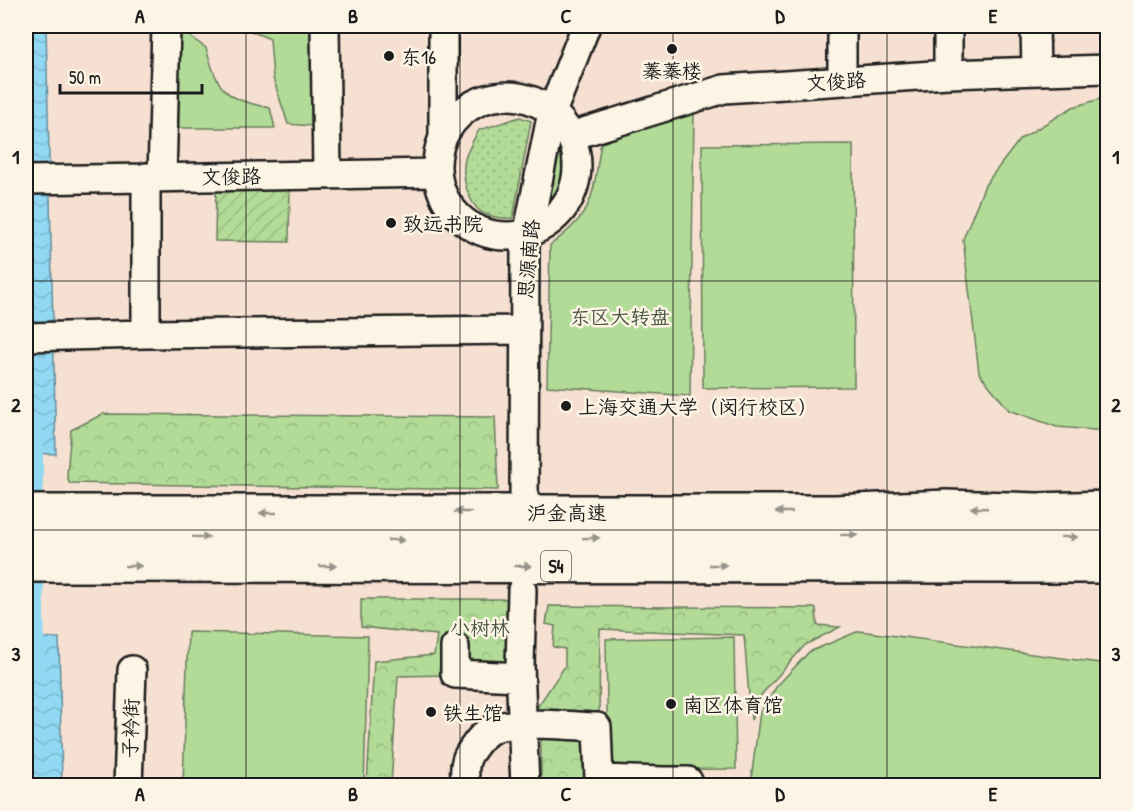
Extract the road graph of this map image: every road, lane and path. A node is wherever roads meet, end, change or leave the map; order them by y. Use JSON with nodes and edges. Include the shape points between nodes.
{"nodes":[{"id":1,"x":166,"y":26,"type":"edge"},
{"id":2,"x":325,"y":26,"type":"edge"},
{"id":3,"x":443,"y":26,"type":"edge"},
{"id":4,"x":586,"y":26,"type":"edge"},
{"id":5,"x":842,"y":26,"type":"edge"},
{"id":6,"x":948,"y":26,"type":"edge"},
{"id":7,"x":1035,"y":26,"type":"edge"},
{"id":8,"x":1107,"y":69,"type":"edge"},
{"id":9,"x":1036,"y":71,"type":"junction"},
{"id":10,"x":948,"y":74,"type":"junction"},
{"id":11,"x":842,"y":81,"type":"junction"},
{"id":12,"x":552,"y":112,"type":"junction"},
{"id":13,"x":571,"y":136,"type":"junction"},
{"id":14,"x":443,"y":137,"type":"junction"},
{"id":15,"x":437,"y":173,"type":"junction"},
{"id":16,"x":327,"y":174,"type":"junction"},
{"id":17,"x":154,"y":177,"type":"junction"},
{"id":18,"x":26,"y":180,"type":"edge"},
{"id":19,"x":527,"y":233,"type":"junction"},
{"id":20,"x":523,"y":330,"type":"junction"},
{"id":21,"x":146,"y":334,"type":"junction"},
{"id":22,"x":26,"y":338,"type":"edge"},
{"id":23,"x":524,"y":502,"type":"dead end"},
{"id":24,"x":1107,"y":508,"type":"edge"},
{"id":25,"x":26,"y":512,"type":"edge"},
{"id":26,"x":26,"y":537,"type":"edge"},
{"id":27,"x":1036,"y":537,"type":"junction"},
{"id":28,"x":76,"y":538,"type":"junction"},
{"id":29,"x":1107,"y":538,"type":"edge"},
{"id":30,"x":26,"y":565,"type":"edge"},
{"id":31,"x":1107,"y":566,"type":"edge"},
{"id":32,"x":522,"y":590,"type":"dead end"},
{"id":33,"x":456,"y":647,"type":"dead end"},
{"id":34,"x":132,"y":670,"type":"dead end"},
{"id":35,"x":520,"y":677,"type":"junction"},
{"id":36,"x":522,"y":725,"type":"junction"},
{"id":37,"x":672,"y":784,"type":"edge"},
{"id":38,"x":128,"y":786,"type":"edge"},
{"id":39,"x":468,"y":786,"type":"edge"},
{"id":40,"x":525,"y":786,"type":"edge"}],
"edges":[{"from":1,"to":17,"type":"lane"},
{"from":2,"to":16,"type":"lane"},
{"from":3,"to":14,"type":"lane"},
{"from":4,"to":12,"type":"lane","name":"思源南路"},
{"from":5,"to":11,"type":"lane"},
{"from":6,"to":10,"type":"lane"},
{"from":7,"to":9,"type":"lane"},
{"from":8,"to":9,"type":"lane","name":"文俊路"},
{"from":9,"to":10,"type":"lane","name":"文俊路"},
{"from":10,"to":11,"type":"lane","name":"文俊路"},
{"from":11,"to":13,"type":"lane","name":"文俊路","via":[[724,89]]},
{"from":12,"to":13,"type":"lane"},
{"from":12,"to":14,"type":"lane","via":[[533,100],[491,97],[471,105]]},
{"from":12,"to":19,"type":"lane","name":"思源南路"},
{"from":13,"to":19,"type":"lane","via":[[576,176],[571,195],[545,225]]},
{"from":14,"to":15,"type":"lane"},
{"from":15,"to":16,"type":"lane","name":"文俊路"},
{"from":15,"to":19,"type":"lane","via":[[442,193],[468,225],[506,236]]},
{"from":16,"to":17,"type":"lane","name":"文俊路"},
{"from":17,"to":18,"type":"lane","name":"文俊路"},
{"from":17,"to":21,"type":"lane"},
{"from":19,"to":20,"type":"lane","name":"思源南路"},
{"from":20,"to":21,"type":"lane"},
{"from":20,"to":23,"type":"lane","name":"思源南路"},
{"from":21,"to":22,"type":"lane"},
{"from":24,"to":27,"type":"highway","name":"沪金高速","number":"S4"},
{"from":25,"to":28,"type":"highway","name":"沪金高速","number":"S4"},
{"from":26,"to":28,"type":"highway","name":"沪金高速","number":"S4"},
{"from":27,"to":28,"type":"highway","name":"沪金高速","number":"S4","via":[[821,534],[443,541]]},
{"from":27,"to":29,"type":"highway","name":"沪金高速","number":"S4","one_way":true},
{"from":27,"to":31,"type":"highway","name":"沪金高速","number":"S4"},
{"from":28,"to":30,"type":"highway","name":"沪金高速","number":"S4"},
{"from":32,"to":35,"type":"lane"},
{"from":33,"to":35,"type":"lane","via":[[455,674]]},
{"from":34,"to":38,"type":"lane","name":"子衿街"},
{"from":35,"to":36,"type":"lane"},
{"from":36,"to":37,"type":"lane","via":[[597,727],[599,779]]},
{"from":36,"to":39,"type":"lane","via":[[494,728],[479,740],[466,759]]},
{"from":36,"to":40,"type":"lane"}]}
